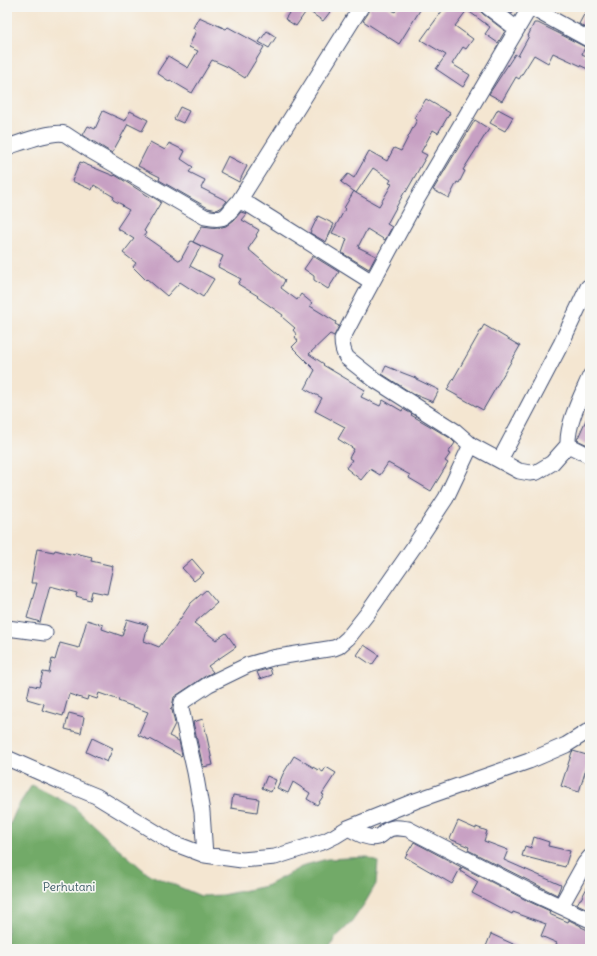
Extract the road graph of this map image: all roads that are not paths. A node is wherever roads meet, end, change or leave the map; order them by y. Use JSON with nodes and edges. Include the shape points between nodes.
{"nodes":[{"id":1,"x":361,"y":7,"type":"edge"},
{"id":2,"x":488,"y":7,"type":"edge"},
{"id":3,"x":530,"y":7,"type":"edge"},
{"id":4,"x":517,"y":29,"type":"junction"},
{"id":5,"x":590,"y":40,"type":"edge"},
{"id":6,"x":7,"y":147,"type":"edge"},
{"id":7,"x":239,"y":201,"type":"junction"},
{"id":8,"x":372,"y":282,"type":"junction"},
{"id":9,"x":588,"y":287,"type":"dead end"},
{"id":10,"x":590,"y":376,"type":"edge"},
{"id":11,"x":471,"y":445,"type":"junction"},
{"id":12,"x":568,"y":445,"type":"junction"},
{"id":13,"x":590,"y":456,"type":"edge"},
{"id":14,"x":500,"y":460,"type":"junction"},
{"id":15,"x":7,"y":628,"type":"edge"},
{"id":16,"x":45,"y":634,"type":"dead end"},
{"id":17,"x":590,"y":730,"type":"edge"},
{"id":18,"x":7,"y":758,"type":"edge"},
{"id":19,"x":348,"y":828,"type":"junction"},
{"id":20,"x":205,"y":855,"type":"junction"},
{"id":21,"x":590,"y":857,"type":"edge"},
{"id":22,"x":561,"y":906,"type":"junction"},
{"id":23,"x":590,"y":920,"type":"edge"}],
"edges":[{"from":1,"to":7,"type":"street"},
{"from":2,"to":4,"type":"street"},
{"from":3,"to":4,"type":"street"},
{"from":3,"to":5,"type":"street"},
{"from":4,"to":8,"type":"street","via":[[416,201]]},
{"from":6,"to":7,"type":"street","via":[[48,134],[61,133],[206,217],[221,219]]},
{"from":7,"to":8,"type":"street"},
{"from":8,"to":11,"type":"street","via":[[342,339],[346,358],[375,380],[455,431]]},
{"from":9,"to":14,"type":"street"},
{"from":10,"to":12,"type":"street","via":[[569,429]]},
{"from":11,"to":14,"type":"street"},
{"from":11,"to":20,"type":"street","via":[[446,498],[348,638],[334,648],[272,658],[248,665],[209,684],[182,702],[185,728],[196,772]]},
{"from":12,"to":13,"type":"street"},
{"from":12,"to":14,"type":"street","via":[[552,463],[537,472],[519,471]]},
{"from":15,"to":16,"type":"street"},
{"from":17,"to":19,"type":"street","via":[[566,745],[529,760]]},
{"from":18,"to":20,"type":"street","via":[[96,796],[173,843]]},
{"from":19,"to":20,"type":"street","via":[[325,841],[275,857],[242,860]]},
{"from":19,"to":22,"type":"street","via":[[372,838],[379,837],[389,829],[408,829]]},
{"from":21,"to":22,"type":"street"},
{"from":22,"to":23,"type":"street"}]}
